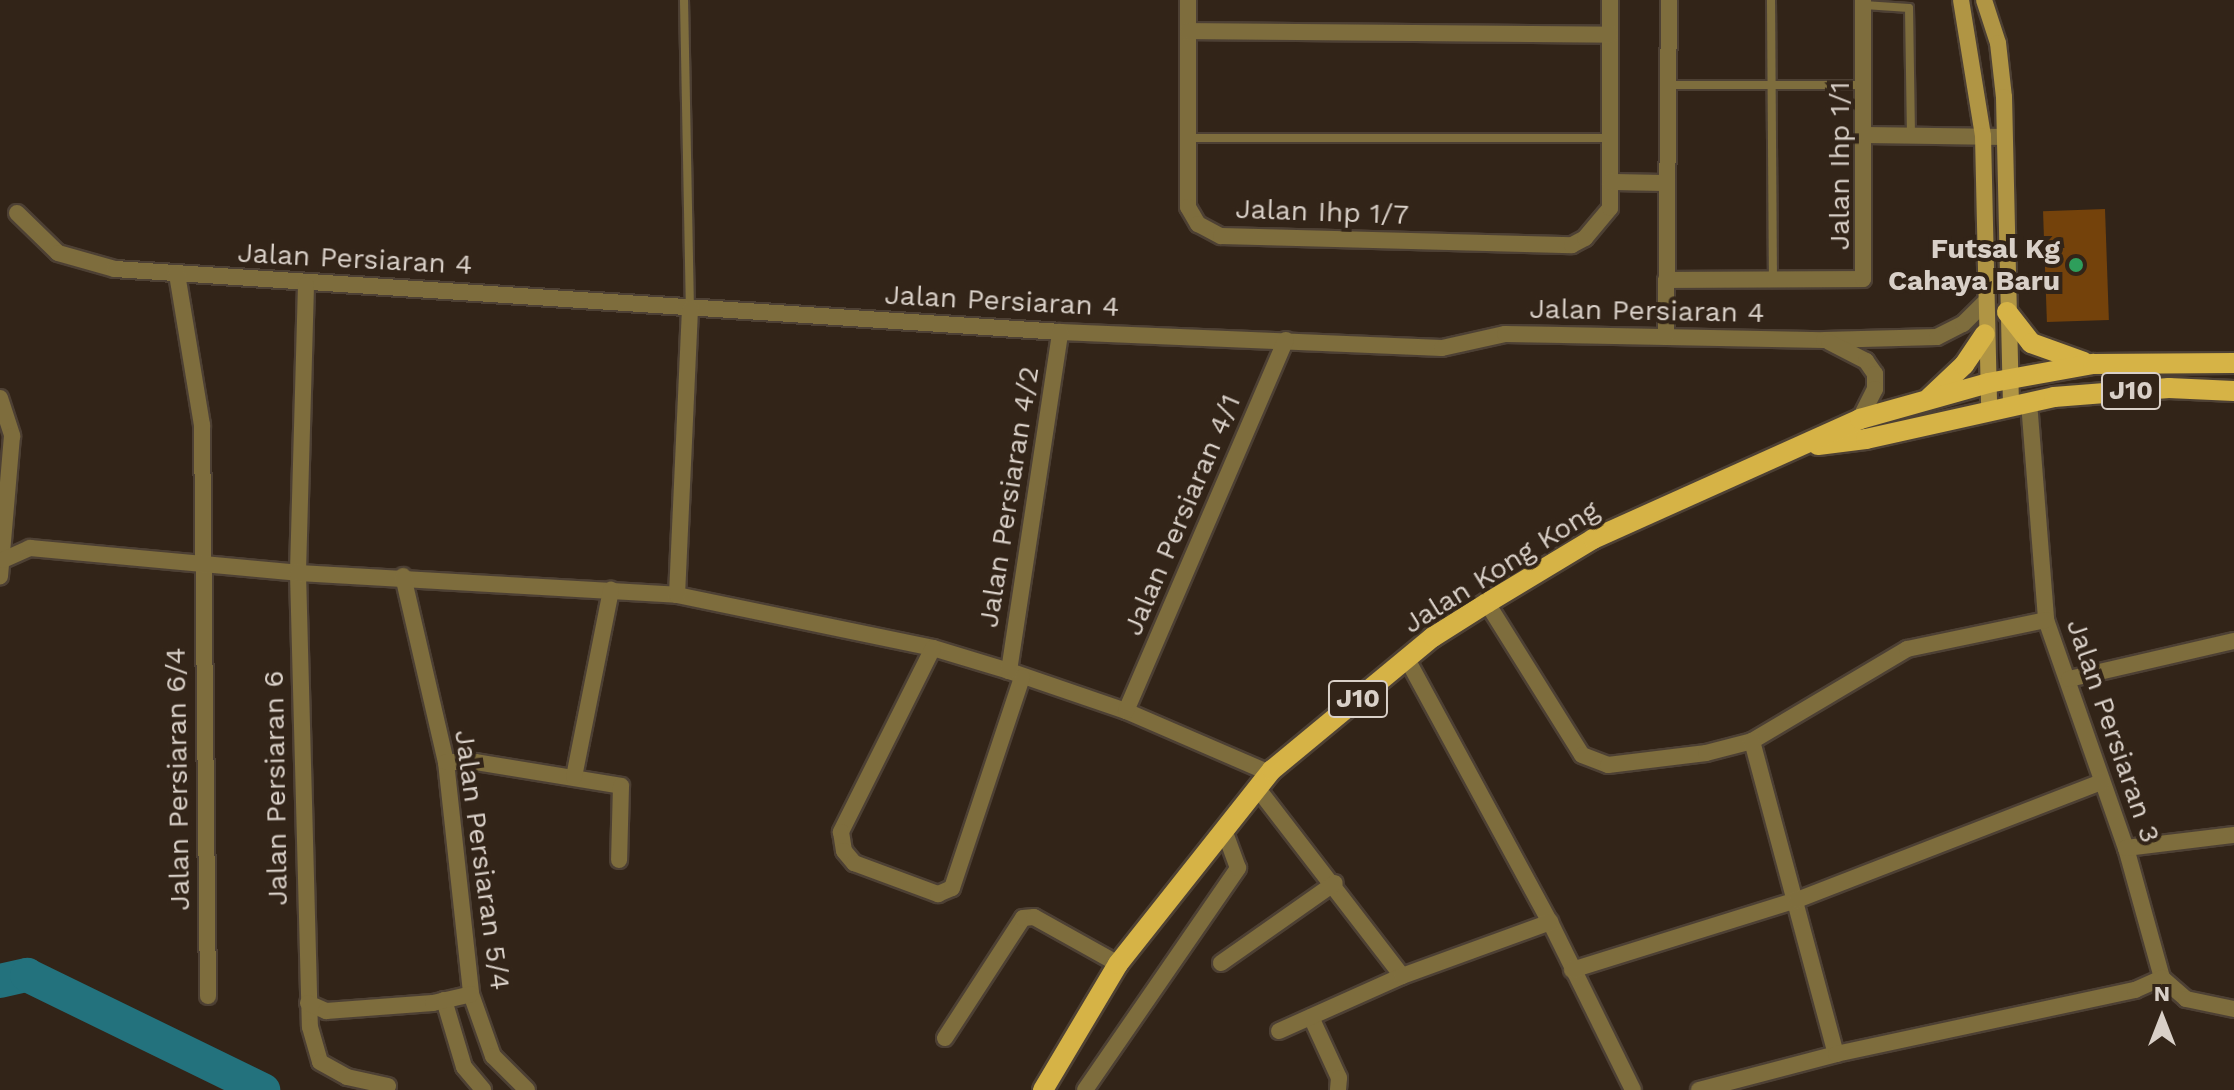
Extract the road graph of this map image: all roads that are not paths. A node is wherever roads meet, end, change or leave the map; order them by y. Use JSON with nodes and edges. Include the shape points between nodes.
{"nodes":[{"id":1,"x":684,"y":0,"type":"edge"},
{"id":2,"x":1188,"y":0,"type":"edge"},
{"id":3,"x":1610,"y":0,"type":"edge"},
{"id":4,"x":1669,"y":0,"type":"edge"},
{"id":5,"x":1771,"y":0,"type":"edge"},
{"id":6,"x":1961,"y":0,"type":"edge"},
{"id":7,"x":1984,"y":0,"type":"edge"},
{"id":8,"x":1864,"y":3,"type":"edge"},
{"id":9,"x":1188,"y":31,"type":"junction"},
{"id":10,"x":1610,"y":35,"type":"junction"},
{"id":11,"x":1668,"y":85,"type":"junction"},
{"id":12,"x":1771,"y":85,"type":"junction"},
{"id":13,"x":1866,"y":85,"type":"junction"},
{"id":14,"x":1866,"y":135,"type":"junction"},
{"id":15,"x":1911,"y":136,"type":"junction"},
{"id":16,"x":1983,"y":136,"type":"junction"},
{"id":17,"x":2004,"y":137,"type":"junction"},
{"id":18,"x":1188,"y":138,"type":"junction"},
{"id":19,"x":1610,"y":138,"type":"junction"},
{"id":20,"x":1610,"y":182,"type":"junction"},
{"id":21,"x":1667,"y":183,"type":"junction"},
{"id":22,"x":17,"y":213,"type":"dead end"},
{"id":23,"x":177,"y":274,"type":"junction"},
{"id":24,"x":1666,"y":280,"type":"junction"},
{"id":25,"x":1773,"y":281,"type":"junction"},
{"id":26,"x":306,"y":285,"type":"junction"},
{"id":27,"x":1984,"y":303,"type":"junction"},
{"id":28,"x":690,"y":309,"type":"junction"},
{"id":29,"x":2007,"y":312,"type":"junction"},
{"id":30,"x":1060,"y":332,"type":"junction"},
{"id":31,"x":1985,"y":334,"type":"junction"},
{"id":32,"x":1666,"y":337,"type":"junction"},
{"id":33,"x":1286,"y":340,"type":"junction"},
{"id":34,"x":1824,"y":340,"type":"junction"},
{"id":35,"x":2234,"y":363,"type":"edge"},
{"id":36,"x":2093,"y":364,"type":"junction"},
{"id":37,"x":2010,"y":379,"type":"junction"},
{"id":38,"x":1988,"y":383,"type":"junction"},
{"id":39,"x":2234,"y":391,"type":"edge"},
{"id":40,"x":0,"y":398,"type":"edge"},
{"id":41,"x":1926,"y":400,"type":"junction"},
{"id":42,"x":2020,"y":404,"type":"junction"},
{"id":43,"x":1989,"y":410,"type":"junction"},
{"id":44,"x":1860,"y":419,"type":"junction"},
{"id":45,"x":1794,"y":447,"type":"junction"},
{"id":46,"x":200,"y":562,"type":"junction"},
{"id":47,"x":2,"y":568,"type":"edge"},
{"id":48,"x":298,"y":573,"type":"junction"},
{"id":49,"x":403,"y":576,"type":"junction"},
{"id":50,"x":611,"y":590,"type":"junction"},
{"id":51,"x":677,"y":595,"type":"junction"},
{"id":52,"x":1487,"y":603,"type":"junction"},
{"id":53,"x":2046,"y":620,"type":"junction"},
{"id":54,"x":2234,"y":641,"type":"edge"},
{"id":55,"x":933,"y":648,"type":"junction"},
{"id":56,"x":1407,"y":659,"type":"junction"},
{"id":57,"x":1016,"y":674,"type":"junction"},
{"id":58,"x":2069,"y":679,"type":"junction"},
{"id":59,"x":1126,"y":711,"type":"junction"},
{"id":60,"x":1752,"y":741,"type":"junction"},
{"id":61,"x":446,"y":762,"type":"junction"},
{"id":62,"x":574,"y":777,"type":"junction"},
{"id":63,"x":1264,"y":781,"type":"junction"},
{"id":64,"x":2102,"y":782,"type":"junction"},
{"id":65,"x":1224,"y":830,"type":"junction"},
{"id":66,"x":2234,"y":835,"type":"edge"},
{"id":67,"x":2126,"y":848,"type":"junction"},
{"id":68,"x":619,"y":860,"type":"dead end"},
{"id":69,"x":1335,"y":883,"type":"junction"},
{"id":70,"x":1797,"y":900,"type":"junction"},
{"id":71,"x":1550,"y":922,"type":"junction"},
{"id":72,"x":1221,"y":963,"type":"dead end"},
{"id":73,"x":1118,"y":964,"type":"junction"},
{"id":74,"x":1572,"y":970,"type":"junction"},
{"id":75,"x":1402,"y":976,"type":"junction"},
{"id":76,"x":2162,"y":978,"type":"junction"},
{"id":77,"x":471,"y":994,"type":"junction"},
{"id":78,"x":208,"y":996,"type":"dead end"},
{"id":79,"x":444,"y":1000,"type":"junction"},
{"id":80,"x":308,"y":1003,"type":"junction"},
{"id":81,"x":2234,"y":1009,"type":"edge"},
{"id":82,"x":1311,"y":1017,"type":"junction"},
{"id":83,"x":1279,"y":1031,"type":"dead end"},
{"id":84,"x":945,"y":1038,"type":"dead end"},
{"id":85,"x":1836,"y":1054,"type":"junction"},
{"id":86,"x":388,"y":1086,"type":"dead end"},
{"id":87,"x":483,"y":1090,"type":"edge"},
{"id":88,"x":527,"y":1090,"type":"edge"},
{"id":89,"x":1043,"y":1090,"type":"edge"},
{"id":90,"x":1085,"y":1090,"type":"edge"},
{"id":91,"x":1338,"y":1090,"type":"edge"},
{"id":92,"x":1633,"y":1090,"type":"edge"},
{"id":93,"x":1699,"y":1090,"type":"edge"}],
"edges":[{"from":1,"to":28,"type":"lane"},
{"from":2,"to":9,"type":"street","name":"Jalan Ihp 1/7"},
{"from":3,"to":10,"type":"street"},
{"from":4,"to":11,"type":"street"},
{"from":5,"to":12,"type":"lane"},
{"from":6,"to":16,"type":"street"},
{"from":7,"to":17,"type":"street","via":[[2002,65]]},
{"from":8,"to":13,"type":"street","name":"Jalan Ihp 1/1"},
{"from":8,"to":15,"type":"lane","via":[[1909,8]]},
{"from":9,"to":10,"type":"street"},
{"from":9,"to":18,"type":"street","name":"Jalan Ihp 1/7"},
{"from":10,"to":19,"type":"street"},
{"from":11,"to":12,"type":"lane"},
{"from":11,"to":21,"type":"street"},
{"from":12,"to":13,"type":"lane"},
{"from":12,"to":25,"type":"lane"},
{"from":13,"to":14,"type":"street","name":"Jalan Ihp 1/1"},
{"from":14,"to":15,"type":"street"},
{"from":14,"to":25,"type":"street","name":"Jalan Ihp 1/1","via":[[1863,279]]},
{"from":15,"to":16,"type":"street"},
{"from":16,"to":17,"type":"street"},
{"from":16,"to":27,"type":"street"},
{"from":17,"to":29,"type":"street"},
{"from":18,"to":19,"type":"lane"},
{"from":18,"to":20,"type":"street","name":"Jalan Ihp 1/7","via":[[1188,207],[1198,224],[1221,236],[1572,245],[1585,238],[1610,208]]},
{"from":19,"to":20,"type":"street"},
{"from":20,"to":21,"type":"street"},
{"from":21,"to":24,"type":"street"},
{"from":22,"to":23,"type":"street","name":"Jalan Persiaran 4","via":[[58,253],[87,264]]},
{"from":23,"to":26,"type":"street","name":"Jalan Persiaran 4"},
{"from":23,"to":46,"type":"street","name":"Jalan Persiaran 6/4","via":[[202,425]]},
{"from":24,"to":25,"type":"street","name":"Jalan Ihp 1/1"},
{"from":24,"to":32,"type":"street"},
{"from":26,"to":28,"type":"street","name":"Jalan Persiaran 4"},
{"from":26,"to":48,"type":"street","name":"Jalan Persiaran 6"},
{"from":27,"to":31,"type":"street"},
{"from":27,"to":34,"type":"street","name":"Jalan Persiaran 4","via":[[1963,324],[1937,337]]},
{"from":28,"to":30,"type":"street","name":"Jalan Persiaran 4"},
{"from":28,"to":51,"type":"street"},
{"from":29,"to":36,"type":"main road","via":[[2031,343]]},
{"from":29,"to":37,"type":"street"},
{"from":30,"to":33,"type":"street","name":"Jalan Persiaran 4"},
{"from":30,"to":57,"type":"street","name":"Jalan Persiaran 4/2"},
{"from":31,"to":38,"type":"street"},
{"from":31,"to":41,"type":"main road","via":[[1964,365]]},
{"from":32,"to":33,"type":"street","name":"Jalan Persiaran 4","via":[[1505,334],[1442,348]]},
{"from":32,"to":34,"type":"street","name":"Jalan Persiaran 4"},
{"from":33,"to":59,"type":"street","name":"Jalan Persiaran 4/1"},
{"from":34,"to":44,"type":"street","via":[[1866,361],[1875,374],[1875,389]]},
{"from":35,"to":36,"type":"main road","name":"Jalan Kong Kong","number":"J10"},
{"from":36,"to":37,"type":"main road","name":"Jalan Kong Kong","number":"J10"},
{"from":37,"to":38,"type":"main road","name":"Jalan Kong Kong","number":"J10"},
{"from":37,"to":42,"type":"street"},
{"from":38,"to":41,"type":"main road","name":"Jalan Kong Kong","number":"J10"},
{"from":38,"to":43,"type":"street"},
{"from":39,"to":42,"type":"main road","name":"Jalan Kong Kong","number":"J10","via":[[2169,388]]},
{"from":40,"to":47,"type":"street","via":[[12,436]]},
{"from":41,"to":44,"type":"main road","name":"Jalan Kong Kong","number":"J10"},
{"from":42,"to":43,"type":"main road","name":"Jalan Kong Kong","number":"J10"},
{"from":42,"to":53,"type":"street","name":"Jalan Persiaran 3"},
{"from":43,"to":45,"type":"main road","name":"Jalan Kong Kong","number":"J10","via":[[1866,439]]},
{"from":44,"to":45,"type":"main road","name":"Jalan Kong Kong","number":"J10"},
{"from":45,"to":52,"type":"main road","name":"Jalan Kong Kong","number":"J10","via":[[1593,539]]},
{"from":46,"to":47,"type":"street","via":[[30,548]]},
{"from":46,"to":48,"type":"street"},
{"from":46,"to":78,"type":"street","name":"Jalan Persiaran 6/4"},
{"from":48,"to":49,"type":"street"},
{"from":48,"to":80,"type":"street","name":"Jalan Persiaran 6"},
{"from":49,"to":50,"type":"street"},
{"from":49,"to":61,"type":"street","name":"Jalan Persiaran 5/4"},
{"from":50,"to":51,"type":"street"},
{"from":50,"to":62,"type":"street"},
{"from":51,"to":55,"type":"street"},
{"from":52,"to":56,"type":"main road","name":"Jalan Kong Kong","number":"J10"},
{"from":52,"to":60,"type":"street","via":[[1590,762],[1659,760]]},
{"from":53,"to":58,"type":"street","name":"Jalan Persiaran 3"},
{"from":53,"to":60,"type":"street","via":[[1907,649]]},
{"from":54,"to":58,"type":"street"},
{"from":55,"to":57,"type":"street"},
{"from":55,"to":57,"type":"street","name":"Jalan Persiaran 4/2","via":[[841,832],[844,851],[854,863],[938,894],[952,888]]},
{"from":56,"to":63,"type":"main road","name":"Jalan Kong Kong","number":"J10"},
{"from":56,"to":71,"type":"street"},
{"from":57,"to":59,"type":"street"},
{"from":58,"to":64,"type":"street","name":"Jalan Persiaran 3"},
{"from":59,"to":63,"type":"street"},
{"from":60,"to":70,"type":"street"},
{"from":61,"to":62,"type":"street"},
{"from":61,"to":77,"type":"street","name":"Jalan Persiaran 5/4"},
{"from":62,"to":68,"type":"street","via":[[621,786]]},
{"from":63,"to":65,"type":"main road","name":"Jalan Kong Kong","number":"J10"},
{"from":63,"to":69,"type":"street"},
{"from":64,"to":67,"type":"street","name":"Jalan Persiaran 3"},
{"from":64,"to":70,"type":"street"},
{"from":65,"to":73,"type":"main road","name":"Jalan Kong Kong","number":"J10"},
{"from":65,"to":90,"type":"street","via":[[1238,868]]},
{"from":66,"to":67,"type":"street"},
{"from":67,"to":76,"type":"street","name":"Jalan Persiaran 3"},
{"from":69,"to":72,"type":"street"},
{"from":69,"to":75,"type":"street"},
{"from":70,"to":74,"type":"street"},
{"from":70,"to":85,"type":"street"},
{"from":71,"to":74,"type":"street"},
{"from":71,"to":75,"type":"street"},
{"from":73,"to":84,"type":"street","via":[[1034,917],[1023,918]]},
{"from":73,"to":89,"type":"main road","name":"Jalan Kong Kong","number":"J10"},
{"from":74,"to":92,"type":"street"},
{"from":75,"to":82,"type":"street"},
{"from":76,"to":81,"type":"street","via":[[2186,999]]},
{"from":76,"to":85,"type":"street","via":[[2135,990],[1990,1024]]},
{"from":77,"to":79,"type":"street"},
{"from":77,"to":88,"type":"street","name":"Jalan Persiaran 5/4","via":[[493,1056]]},
{"from":79,"to":80,"type":"street","via":[[326,1011]]},
{"from":79,"to":87,"type":"street","via":[[464,1067]]},
{"from":80,"to":86,"type":"street","name":"Jalan Persiaran 6","via":[[320,1062],[347,1077]]},
{"from":82,"to":83,"type":"street"},
{"from":82,"to":91,"type":"street","via":[[1339,1078]]},
{"from":85,"to":93,"type":"street"}]}
